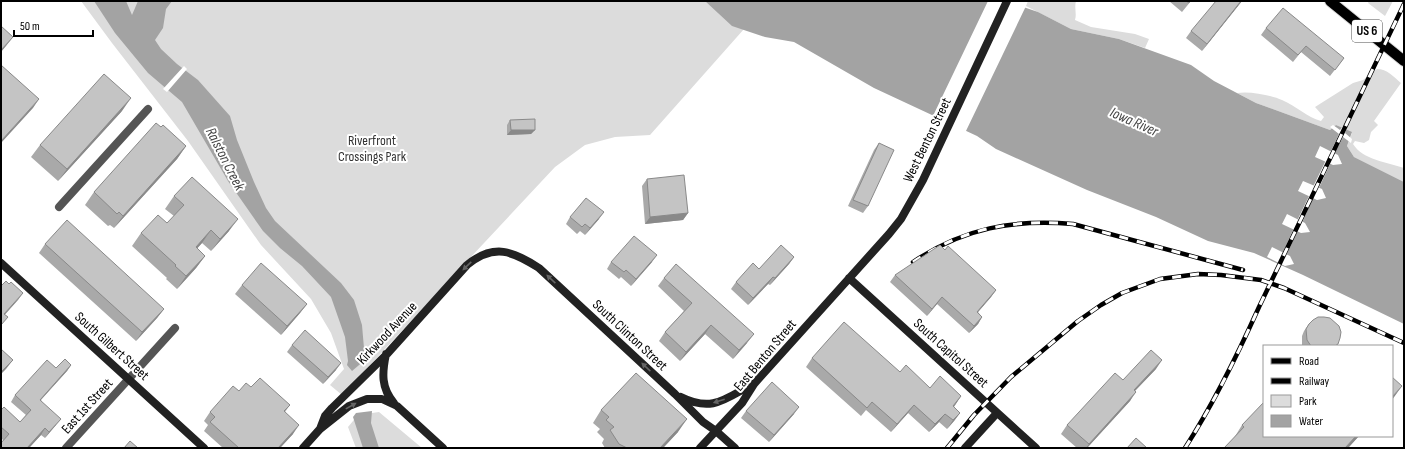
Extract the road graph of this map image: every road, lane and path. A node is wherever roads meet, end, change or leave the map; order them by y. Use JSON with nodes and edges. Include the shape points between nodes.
{"nodes":[{"id":1,"x":1007,"y":1,"type":"edge"},
{"id":2,"x":1330,"y":1,"type":"edge"},
{"id":3,"x":1404,"y":61,"type":"edge"},
{"id":4,"x":148,"y":109,"type":"dead end"},
{"id":5,"x":59,"y":207,"type":"dead end"},
{"id":6,"x":502,"y":251,"type":"joint"},
{"id":7,"x":1,"y":263,"type":"edge"},
{"id":8,"x":849,"y":278,"type":"junction"},
{"id":9,"x":175,"y":328,"type":"dead end"},
{"id":10,"x":387,"y":354,"type":"junction"},
{"id":11,"x":129,"y":379,"type":"junction"},
{"id":12,"x":754,"y":384,"type":"junction"},
{"id":13,"x":675,"y":394,"type":"junction"},
{"id":14,"x":397,"y":406,"type":"junction"},
{"id":15,"x":997,"y":413,"type":"junction"},
{"id":16,"x":320,"y":429,"type":"junction"},
{"id":17,"x":716,"y":431,"type":"junction"},
{"id":18,"x":66,"y":448,"type":"edge"},
{"id":19,"x":204,"y":448,"type":"edge"},
{"id":20,"x":303,"y":448,"type":"edge"},
{"id":21,"x":442,"y":448,"type":"edge"},
{"id":22,"x":700,"y":448,"type":"edge"},
{"id":23,"x":735,"y":448,"type":"edge"},
{"id":24,"x":965,"y":448,"type":"edge"},
{"id":25,"x":1036,"y":448,"type":"edge"}],
"edges":[{"from":1,"to":8,"type":"street","name":"West Benton Street","via":[[923,180],[901,219]]},
{"from":2,"to":3,"type":"main road","number":"US 6"},
{"from":4,"to":5,"type":"street"},
{"from":6,"to":10,"type":"street","name":"Kirkwood Avenue","one_way":true,"via":[[482,255],[467,265]]},
{"from":13,"to":6,"type":"street","name":"South Clinton Street","one_way":true,"via":[[539,268],[523,257]]},
{"from":7,"to":11,"type":"street","name":"South Gilbert Street"},
{"from":8,"to":12,"type":"street","name":"East Benton Street"},
{"from":8,"to":15,"type":"street","name":"South Capitol Street"},
{"from":9,"to":11,"type":"street","name":"East 1st Street"},
{"from":10,"to":14,"type":"street","via":[[383,367],[384,383],[390,398]]},
{"from":10,"to":16,"type":"street","name":"Kirkwood Avenue","via":[[332,408],[325,416]]},
{"from":11,"to":18,"type":"street","name":"East 1st Street"},
{"from":11,"to":19,"type":"street","name":"South Gilbert Street"},
{"from":12,"to":13,"type":"street","one_way":true,"via":[[730,398],[709,404],[696,403]]},
{"from":12,"to":17,"type":"street","name":"East Benton Street"},
{"from":13,"to":17,"type":"street","name":"South Clinton Street","via":[[703,422]]},
{"from":16,"to":14,"type":"street","one_way":true,"via":[[349,406],[367,399],[382,399]]},
{"from":14,"to":21,"type":"street"},
{"from":15,"to":24,"type":"street"},
{"from":15,"to":25,"type":"street","name":"South Capitol Street"},
{"from":16,"to":20,"type":"street","name":"Kirkwood Avenue"},
{"from":17,"to":22,"type":"street","name":"East Benton Street"},
{"from":17,"to":23,"type":"street","name":"South Clinton Street"}]}
